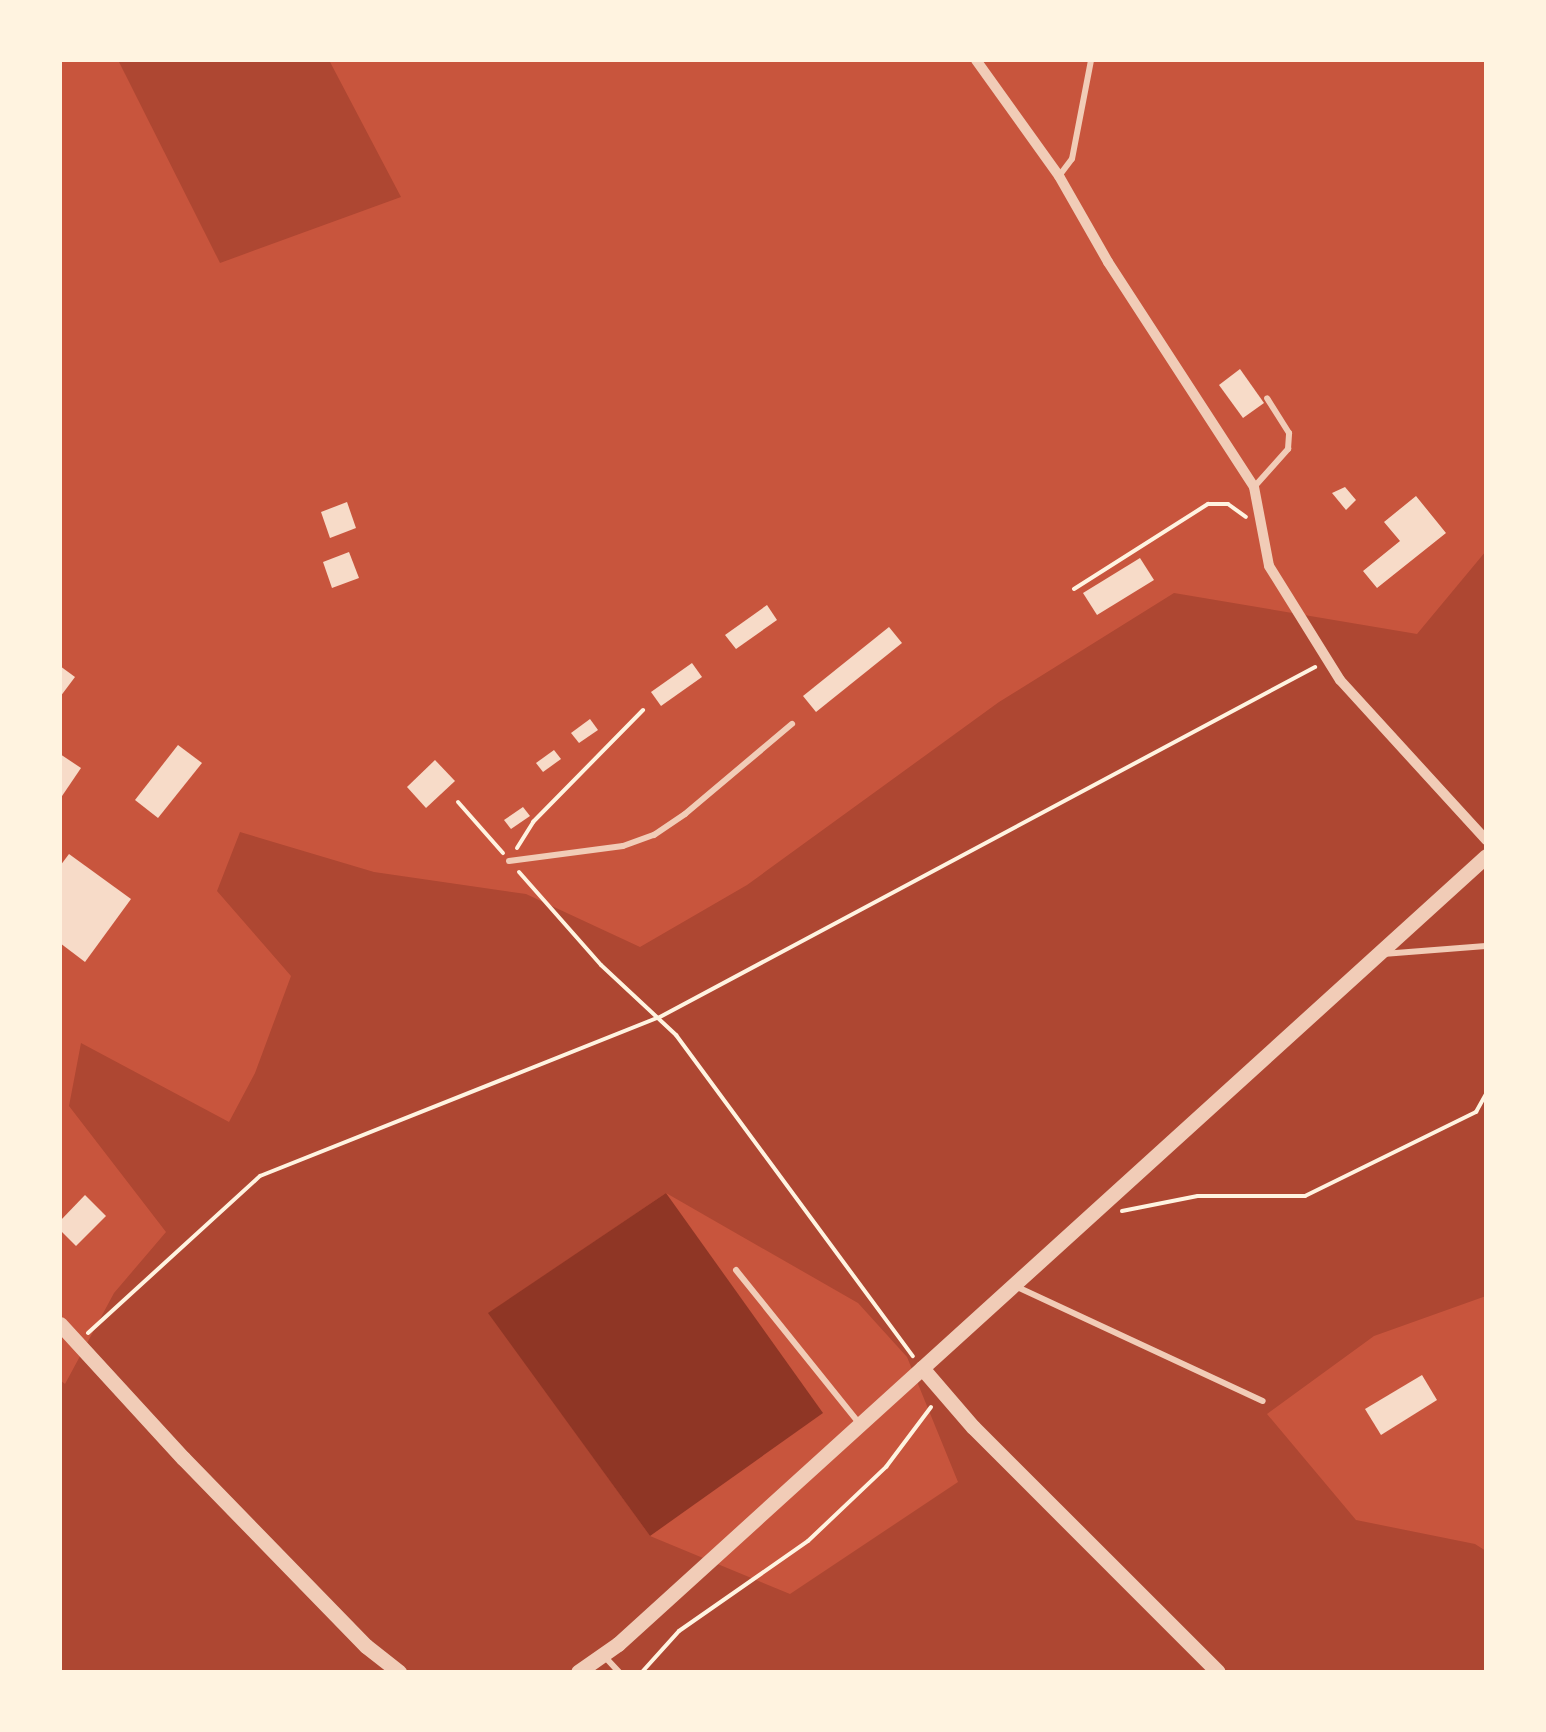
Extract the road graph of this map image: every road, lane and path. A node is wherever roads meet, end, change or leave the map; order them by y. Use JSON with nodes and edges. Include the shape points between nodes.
{"nodes":[{"id":1,"x":976,"y":60,"type":"edge"},
{"id":2,"x":1092,"y":60,"type":"edge"},
{"id":3,"x":1060,"y":176,"type":"junction"},
{"id":4,"x":1267,"y":398,"type":"dead end"},
{"id":5,"x":1254,"y":487,"type":"junction"},
{"id":6,"x":1265,"y":530,"type":"junction"},
{"id":7,"x":1074,"y":588,"type":"dead end"},
{"id":8,"x":1328,"y":660,"type":"junction"},
{"id":9,"x":643,"y":710,"type":"dead end"},
{"id":10,"x":792,"y":724,"type":"dead end"},
{"id":11,"x":458,"y":802,"type":"dead end"},
{"id":12,"x":1486,"y":840,"type":"edge"},
{"id":13,"x":1486,"y":856,"type":"edge"},
{"id":14,"x":509,"y":861,"type":"junction"},
{"id":15,"x":1486,"y":946,"type":"edge"},
{"id":16,"x":1376,"y":955,"type":"junction"},
{"id":17,"x":658,"y":1018,"type":"junction"},
{"id":18,"x":1486,"y":1094,"type":"edge"},
{"id":19,"x":1088,"y":1218,"type":"junction"},
{"id":20,"x":736,"y":1270,"type":"dead end"},
{"id":21,"x":1014,"y":1286,"type":"junction"},
{"id":22,"x":60,"y":1324,"type":"edge"},
{"id":23,"x":77,"y":1343,"type":"junction"},
{"id":24,"x":922,"y":1368,"type":"junction"},
{"id":25,"x":942,"y":1391,"type":"junction"},
{"id":26,"x":1263,"y":1401,"type":"dead end"},
{"id":27,"x":860,"y":1424,"type":"junction"},
{"id":28,"x":604,"y":1656,"type":"junction"},
{"id":29,"x":398,"y":1672,"type":"edge"},
{"id":30,"x":578,"y":1672,"type":"edge"},
{"id":31,"x":619,"y":1672,"type":"edge"},
{"id":32,"x":642,"y":1672,"type":"edge"},
{"id":33,"x":1218,"y":1672,"type":"edge"}],
"edges":[{"from":1,"to":3,"type":"street"},
{"from":2,"to":3,"type":"lane","via":[[1072,159]]},
{"from":3,"to":5,"type":"street"},
{"from":4,"to":5,"type":"lane","via":[[1289,434],[1288,449]]},
{"from":5,"to":6,"type":"street"},
{"from":6,"to":7,"type":"path","via":[[1228,504],[1208,504]]},
{"from":6,"to":8,"type":"street","via":[[1269,566]]},
{"from":8,"to":12,"type":"street"},
{"from":8,"to":17,"type":"path"},
{"from":9,"to":14,"type":"path","via":[[534,822]]},
{"from":10,"to":14,"type":"lane","via":[[654,835],[623,846]]},
{"from":11,"to":14,"type":"path"},
{"from":13,"to":16,"type":"street"},
{"from":14,"to":17,"type":"path"},
{"from":15,"to":16,"type":"lane"},
{"from":16,"to":19,"type":"street"},
{"from":17,"to":23,"type":"path","via":[[260,1176]]},
{"from":17,"to":24,"type":"path"},
{"from":18,"to":19,"type":"path","via":[[1476,1112],[1304,1196],[1198,1196]]},
{"from":19,"to":21,"type":"street"},
{"from":20,"to":27,"type":"lane"},
{"from":21,"to":24,"type":"street"},
{"from":21,"to":26,"type":"lane"},
{"from":22,"to":23,"type":"street"},
{"from":23,"to":29,"type":"street"},
{"from":24,"to":25,"type":"street"},
{"from":24,"to":27,"type":"street"},
{"from":25,"to":32,"type":"path","via":[[886,1467],[808,1541],[679,1631]]},
{"from":25,"to":33,"type":"street"},
{"from":27,"to":28,"type":"street"},
{"from":28,"to":30,"type":"street"},
{"from":28,"to":31,"type":"lane"}]}
